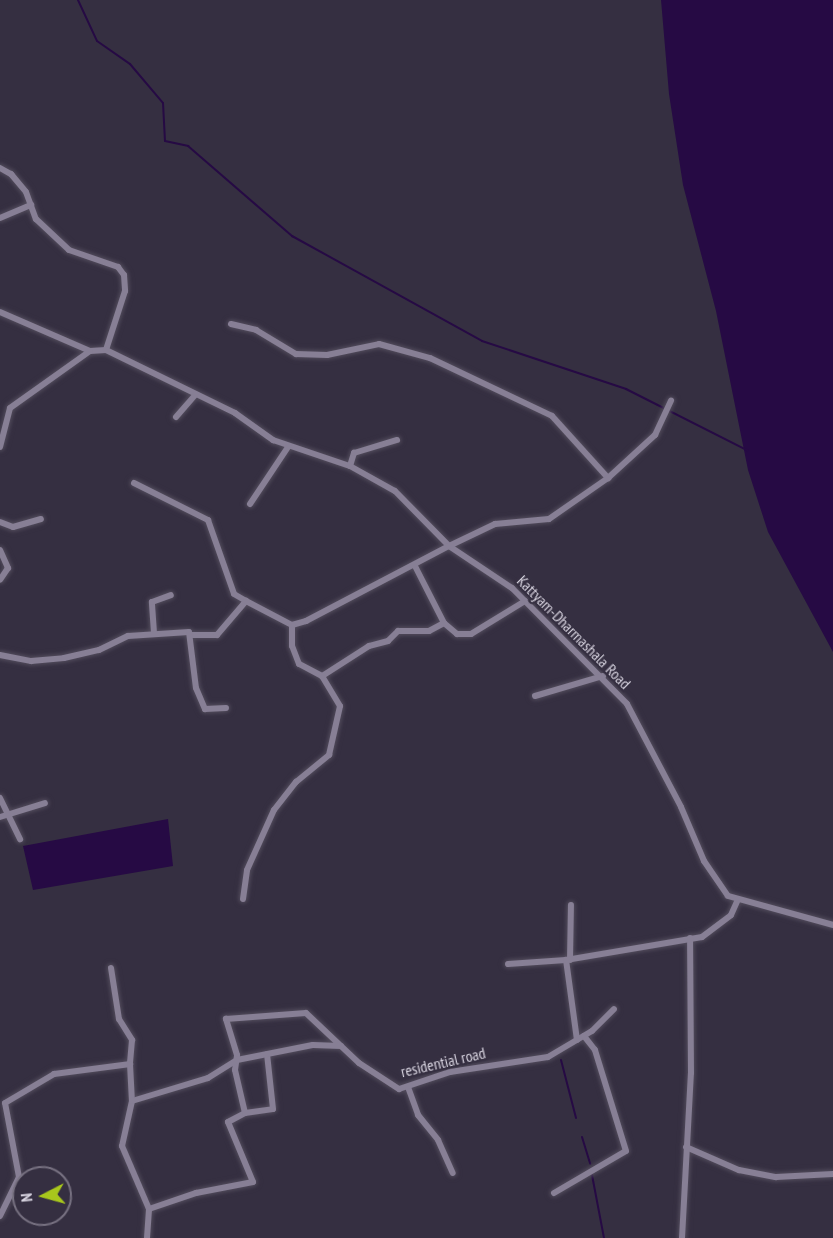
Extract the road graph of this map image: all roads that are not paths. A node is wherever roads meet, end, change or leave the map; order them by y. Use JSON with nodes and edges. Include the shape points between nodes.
{"nodes":[{"id":1,"x":0,"y":168,"type":"edge"},
{"id":2,"x":31,"y":205,"type":"junction"},
{"id":3,"x":0,"y":218,"type":"edge"},
{"id":4,"x":0,"y":312,"type":"edge"},
{"id":5,"x":231,"y":324,"type":"dead end"},
{"id":6,"x":106,"y":350,"type":"junction"},
{"id":7,"x":90,"y":351,"type":"junction"},
{"id":8,"x":196,"y":394,"type":"junction"},
{"id":9,"x":669,"y":403,"type":"dead end"},
{"id":10,"x":176,"y":417,"type":"dead end"},
{"id":11,"x":1,"y":438,"type":"edge"},
{"id":12,"x":397,"y":440,"type":"dead end"},
{"id":13,"x":0,"y":447,"type":"edge"},
{"id":14,"x":288,"y":447,"type":"junction"},
{"id":15,"x":350,"y":466,"type":"junction"},
{"id":16,"x":608,"y":478,"type":"junction"},
{"id":17,"x":134,"y":483,"type":"dead end"},
{"id":18,"x":250,"y":504,"type":"dead end"},
{"id":19,"x":41,"y":519,"type":"dead end"},
{"id":20,"x":0,"y":522,"type":"edge"},
{"id":21,"x":449,"y":546,"type":"junction"},
{"id":22,"x":0,"y":550,"type":"edge"},
{"id":23,"x":416,"y":566,"type":"junction"},
{"id":24,"x":0,"y":580,"type":"edge"},
{"id":25,"x":171,"y":595,"type":"dead end"},
{"id":26,"x":246,"y":601,"type":"junction"},
{"id":27,"x":525,"y":601,"type":"junction"},
{"id":28,"x":444,"y":623,"type":"junction"},
{"id":29,"x":292,"y":625,"type":"junction"},
{"id":30,"x":154,"y":633,"type":"junction"},
{"id":31,"x":192,"y":635,"type":"junction"},
{"id":32,"x":0,"y":655,"type":"edge"},
{"id":33,"x":322,"y":676,"type":"junction"},
{"id":34,"x":603,"y":676,"type":"junction"},
{"id":35,"x":535,"y":696,"type":"dead end"},
{"id":36,"x":226,"y":708,"type":"dead end"},
{"id":37,"x":0,"y":798,"type":"edge"},
{"id":38,"x":45,"y":803,"type":"dead end"},
{"id":39,"x":3,"y":816,"type":"edge"},
{"id":40,"x":20,"y":839,"type":"dead end"},
{"id":41,"x":243,"y":899,"type":"dead end"},
{"id":42,"x":738,"y":899,"type":"junction"},
{"id":43,"x":571,"y":905,"type":"dead end"},
{"id":44,"x":833,"y":924,"type":"edge"},
{"id":45,"x":690,"y":938,"type":"junction"},
{"id":46,"x":568,"y":960,"type":"junction"},
{"id":47,"x":508,"y":964,"type":"dead end"},
{"id":48,"x":111,"y":968,"type":"dead end"},
{"id":49,"x":614,"y":1009,"type":"dead end"},
{"id":50,"x":584,"y":1036,"type":"junction"},
{"id":51,"x":577,"y":1040,"type":"junction"},
{"id":52,"x":341,"y":1046,"type":"junction"},
{"id":53,"x":267,"y":1054,"type":"junction"},
{"id":54,"x":237,"y":1060,"type":"junction"},
{"id":55,"x":130,"y":1064,"type":"junction"},
{"id":56,"x":408,"y":1087,"type":"junction"},
{"id":57,"x":132,"y":1101,"type":"junction"},
{"id":58,"x":3,"y":1104,"type":"edge"},
{"id":59,"x":245,"y":1113,"type":"junction"},
{"id":60,"x":686,"y":1147,"type":"junction"},
{"id":61,"x":453,"y":1173,"type":"dead end"},
{"id":62,"x":833,"y":1174,"type":"edge"},
{"id":63,"x":554,"y":1193,"type":"dead end"},
{"id":64,"x":149,"y":1209,"type":"junction"},
{"id":65,"x":0,"y":1216,"type":"edge"},
{"id":66,"x":147,"y":1238,"type":"edge"},
{"id":67,"x":682,"y":1238,"type":"edge"}],
"edges":[{"from":1,"to":2,"type":"street","via":[[11,174]]},
{"from":2,"to":3,"type":"street"},
{"from":2,"to":6,"type":"street","via":[[36,219],[69,250],[118,267],[124,275],[125,291]]},
{"from":4,"to":7,"type":"street","name":"Kattyam-Dharmashala Road"},
{"from":5,"to":16,"type":"street","via":[[256,330],[296,354],[327,355],[379,344],[430,358],[552,416]]},
{"from":6,"to":7,"type":"street","name":"Kattyam-Dharmashala Road"},
{"from":6,"to":8,"type":"street","name":"Kattyam-Dharmashala Road"},
{"from":7,"to":11,"type":"street","via":[[10,408]]},
{"from":8,"to":10,"type":"street"},
{"from":8,"to":14,"type":"street","name":"Kattyam-Dharmashala Road","via":[[248,420]]},
{"from":9,"to":16,"type":"street","via":[[655,435]]},
{"from":11,"to":13,"type":"street"},
{"from":12,"to":15,"type":"street","via":[[354,453]]},
{"from":14,"to":15,"type":"street","name":"Kattyam-Dharmashala Road"},
{"from":14,"to":18,"type":"street"},
{"from":15,"to":21,"type":"street","name":"Kattyam-Dharmashala Road","via":[[395,491]]},
{"from":16,"to":21,"type":"street","via":[[549,519],[495,524]]},
{"from":17,"to":26,"type":"street","via":[[208,520],[234,594]]},
{"from":19,"to":20,"type":"street","via":[[13,527]]},
{"from":21,"to":23,"type":"street"},
{"from":21,"to":27,"type":"street","name":"Kattyam-Dharmashala Road","via":[[513,588]]},
{"from":22,"to":24,"type":"street","via":[[8,568]]},
{"from":23,"to":28,"type":"street"},
{"from":23,"to":29,"type":"street"},
{"from":25,"to":30,"type":"street","via":[[152,602]]},
{"from":26,"to":29,"type":"street"},
{"from":26,"to":31,"type":"street","via":[[217,635]]},
{"from":27,"to":28,"type":"street","via":[[471,634],[457,634]]},
{"from":27,"to":34,"type":"street","name":"Kattyam-Dharmashala Road"},
{"from":28,"to":33,"type":"street","via":[[429,631],[398,631],[388,641],[369,646]]},
{"from":29,"to":33,"type":"street","via":[[295,659]]},
{"from":30,"to":31,"type":"street","via":[[185,631]]},
{"from":30,"to":32,"type":"street","via":[[128,636],[80,656],[31,661]]},
{"from":31,"to":36,"type":"street","via":[[196,688],[206,708]]},
{"from":33,"to":41,"type":"street","via":[[340,706],[329,755],[296,782],[274,810],[247,870]]},
{"from":34,"to":35,"type":"street"},
{"from":34,"to":42,"type":"street","name":"Kattyam-Dharmashala Road","via":[[627,704],[681,807],[704,861],[728,896]]},
{"from":37,"to":39,"type":"street"},
{"from":38,"to":39,"type":"street"},
{"from":39,"to":40,"type":"street"},
{"from":42,"to":44,"type":"street","name":"Kattyam-Dharmashala Road"},
{"from":42,"to":45,"type":"street","via":[[731,915],[717,927],[702,937]]},
{"from":43,"to":46,"type":"street"},
{"from":45,"to":46,"type":"street"},
{"from":45,"to":60,"type":"street","via":[[691,1073]]},
{"from":46,"to":47,"type":"street"},
{"from":46,"to":51,"type":"street"},
{"from":48,"to":55,"type":"street","via":[[119,1019],[132,1040]]},
{"from":49,"to":50,"type":"street","name":"residential road"},
{"from":50,"to":51,"type":"street","name":"residential road"},
{"from":50,"to":63,"type":"street","via":[[595,1050],[626,1151]]},
{"from":51,"to":56,"type":"street","name":"residential road","via":[[548,1056],[450,1072]]},
{"from":52,"to":53,"type":"street","via":[[322,1044]]},
{"from":52,"to":54,"type":"street","name":"residential road","via":[[306,1013],[226,1019]]},
{"from":52,"to":56,"type":"street","name":"residential road","via":[[399,1089]]},
{"from":53,"to":54,"type":"street"},
{"from":53,"to":59,"type":"street","via":[[273,1109]]},
{"from":54,"to":57,"type":"street","via":[[208,1078]]},
{"from":54,"to":59,"type":"street","name":"residential road","via":[[235,1070]]},
{"from":55,"to":57,"type":"street"},
{"from":55,"to":58,"type":"street","via":[[62,1071]]},
{"from":56,"to":61,"type":"street","via":[[418,1115],[438,1140]]},
{"from":57,"to":64,"type":"street","via":[[122,1146]]},
{"from":58,"to":65,"type":"street","via":[[19,1178]]},
{"from":59,"to":64,"type":"street","via":[[228,1122],[253,1182],[196,1193]]},
{"from":60,"to":62,"type":"street","via":[[739,1170],[776,1177]]},
{"from":60,"to":67,"type":"street"},
{"from":64,"to":66,"type":"street"}]}
